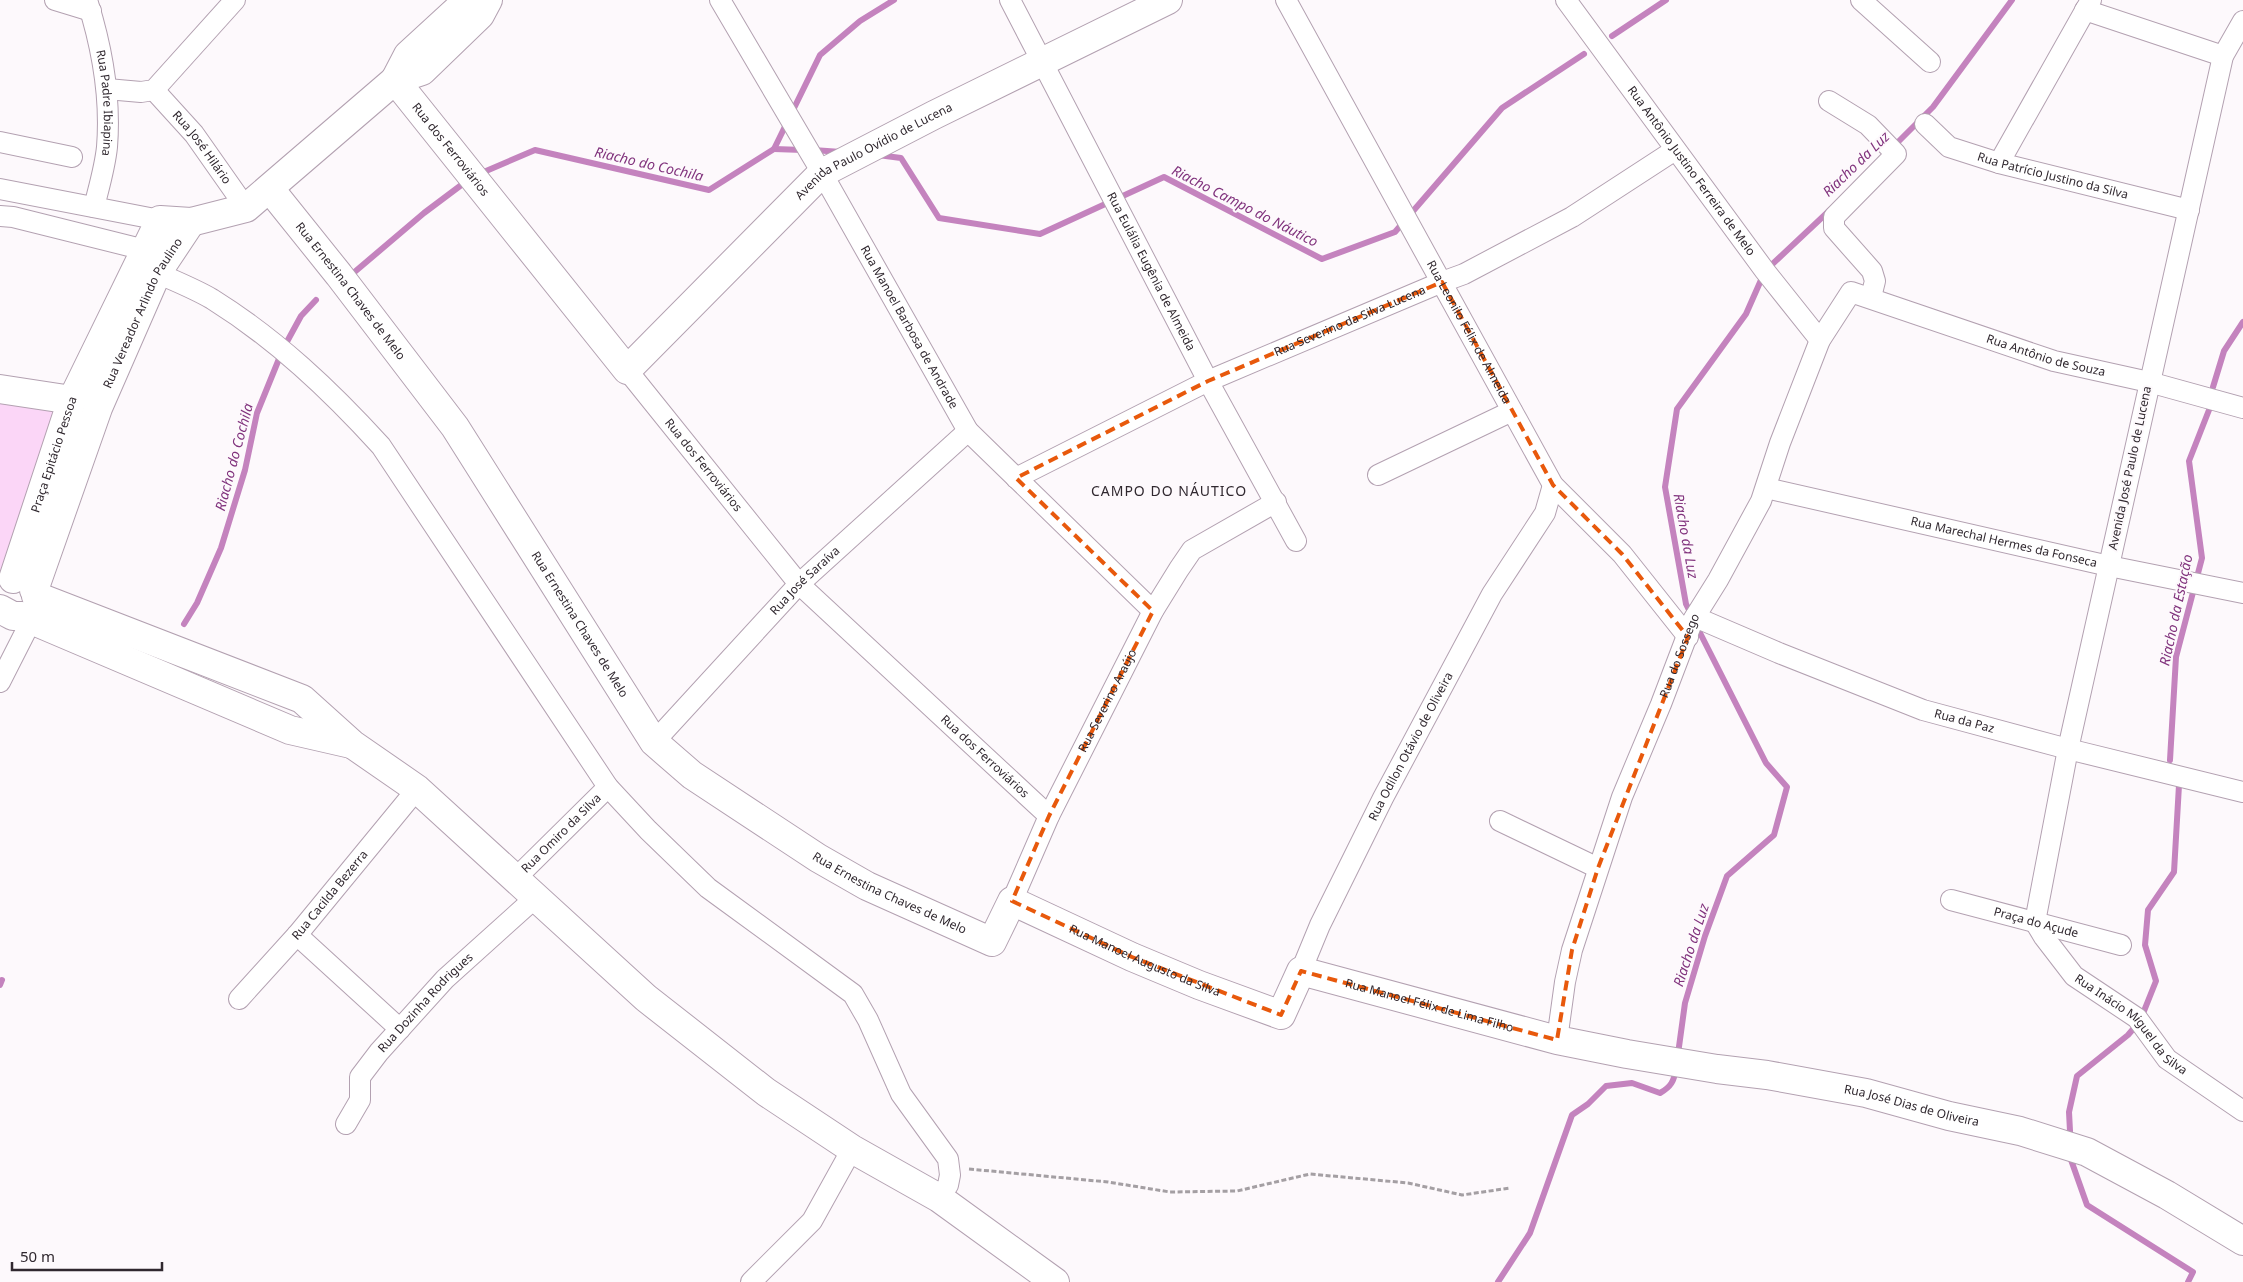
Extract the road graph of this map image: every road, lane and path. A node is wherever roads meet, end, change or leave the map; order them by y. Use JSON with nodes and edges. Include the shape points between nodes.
{"nodes":[{"id":1,"x":55,"y":0,"type":"edge"},
{"id":2,"x":235,"y":0,"type":"edge"},
{"id":3,"x":468,"y":0,"type":"edge"},
{"id":4,"x":488,"y":0,"type":"edge"},
{"id":5,"x":720,"y":0,"type":"edge"},
{"id":6,"x":1010,"y":0,"type":"edge"},
{"id":7,"x":1168,"y":0,"type":"edge"},
{"id":8,"x":1286,"y":0,"type":"edge"},
{"id":9,"x":1566,"y":0,"type":"edge"},
{"id":10,"x":1862,"y":0,"type":"edge"},
{"id":11,"x":2088,"y":5,"type":"edge"},
{"id":12,"x":89,"y":6,"type":"edge"},
{"id":13,"x":2243,"y":20,"type":"edge"},
{"id":14,"x":2223,"y":56,"type":"junction"},
{"id":15,"x":1042,"y":62,"type":"junction"},
{"id":16,"x":1930,"y":62,"type":"dead end"},
{"id":17,"x":395,"y":80,"type":"junction"},
{"id":18,"x":107,"y":89,"type":"junction"},
{"id":19,"x":154,"y":90,"type":"junction"},
{"id":20,"x":1829,"y":101,"type":"dead end"},
{"id":21,"x":1925,"y":124,"type":"dead end"},
{"id":22,"x":0,"y":142,"type":"edge"},
{"id":23,"x":1675,"y":150,"type":"junction"},
{"id":24,"x":72,"y":157,"type":"dead end"},
{"id":25,"x":1999,"y":163,"type":"junction"},
{"id":26,"x":822,"y":173,"type":"junction"},
{"id":27,"x":270,"y":189,"type":"junction"},
{"id":28,"x":0,"y":190,"type":"edge"},
{"id":29,"x":94,"y":206,"type":"junction"},
{"id":30,"x":246,"y":208,"type":"junction"},
{"id":31,"x":2189,"y":210,"type":"junction"},
{"id":32,"x":0,"y":216,"type":"edge"},
{"id":33,"x":191,"y":222,"type":"junction"},
{"id":34,"x":153,"y":246,"type":"junction"},
{"id":35,"x":1442,"y":282,"type":"junction"},
{"id":36,"x":1851,"y":292,"type":"joint"},
{"id":37,"x":1871,"y":297,"type":"junction"},
{"id":38,"x":1820,"y":340,"type":"junction"},
{"id":39,"x":627,"y":370,"type":"junction"},
{"id":40,"x":1208,"y":381,"type":"junction"},
{"id":41,"x":2149,"y":382,"type":"junction"},
{"id":42,"x":0,"y":389,"type":"edge"},
{"id":43,"x":72,"y":400,"type":"junction"},
{"id":44,"x":98,"y":408,"type":"junction"},
{"id":45,"x":2243,"y":408,"type":"edge"},
{"id":46,"x":1512,"y":411,"type":"junction"},
{"id":47,"x":968,"y":431,"type":"junction"},
{"id":48,"x":1378,"y":475,"type":"dead end"},
{"id":49,"x":1016,"y":478,"type":"junction"},
{"id":50,"x":1553,"y":485,"type":"junction"},
{"id":51,"x":1766,"y":488,"type":"junction"},
{"id":52,"x":1276,"y":502,"type":"junction"},
{"id":53,"x":1296,"y":541,"type":"dead end"},
{"id":54,"x":2110,"y":566,"type":"junction"},
{"id":55,"x":799,"y":584,"type":"junction"},
{"id":56,"x":2243,"y":593,"type":"edge"},
{"id":57,"x":13,"y":598,"type":"edge"},
{"id":58,"x":1152,"y":612,"type":"junction"},
{"id":59,"x":1695,"y":617,"type":"junction"},
{"id":60,"x":1688,"y":637,"type":"junction"},
{"id":61,"x":0,"y":682,"type":"edge"},
{"id":62,"x":654,"y":742,"type":"junction"},
{"id":63,"x":2068,"y":749,"type":"junction"},
{"id":64,"x":608,"y":787,"type":"junction"},
{"id":65,"x":417,"y":789,"type":"junction"},
{"id":66,"x":2243,"y":792,"type":"edge"},
{"id":67,"x":1049,"y":816,"type":"junction"},
{"id":68,"x":1500,"y":822,"type":"dead end"},
{"id":69,"x":1598,"y":868,"type":"junction"},
{"id":70,"x":515,"y":879,"type":"junction"},
{"id":71,"x":534,"y":898,"type":"junction"},
{"id":72,"x":1951,"y":900,"type":"dead end"},
{"id":73,"x":1012,"y":901,"type":"junction"},
{"id":74,"x":2036,"y":922,"type":"junction"},
{"id":75,"x":297,"y":935,"type":"junction"},
{"id":76,"x":992,"y":942,"type":"joint"},
{"id":77,"x":2121,"y":945,"type":"dead end"},
{"id":78,"x":1301,"y":972,"type":"junction"},
{"id":79,"x":240,"y":999,"type":"dead end"},
{"id":80,"x":1281,"y":1015,"type":"joint"},
{"id":81,"x":400,"y":1029,"type":"junction"},
{"id":82,"x":1557,"y":1040,"type":"junction"},
{"id":83,"x":2243,"y":1111,"type":"edge"},
{"id":84,"x":346,"y":1124,"type":"dead end"},
{"id":85,"x":852,"y":1149,"type":"junction"},
{"id":86,"x":951,"y":1167,"type":"junction"},
{"id":87,"x":1510,"y":1188,"type":"dead end"},
{"id":88,"x":938,"y":1198,"type":"junction"},
{"id":89,"x":2243,"y":1240,"type":"edge"},
{"id":90,"x":751,"y":1282,"type":"edge"},
{"id":91,"x":1055,"y":1282,"type":"edge"}],
"edges":[{"from":1,"to":12,"type":"street"},
{"from":2,"to":19,"type":"street"},
{"from":3,"to":17,"type":"street","via":[[408,55]]},
{"from":4,"to":17,"type":"street","via":[[480,15],[422,71]]},
{"from":5,"to":26,"type":"street","name":"Rua Manoel Barbosa de Andrade"},
{"from":6,"to":15,"type":"street","name":"Rua Eulália Eugênia de Almeida"},
{"from":7,"to":15,"type":"street","name":"Avenida Paulo Ovídio de Lucena"},
{"from":8,"to":35,"type":"street","name":"Rua Leonilo Félix de Almeida"},
{"from":9,"to":23,"type":"street","name":"Rua Antônio Justino Ferreira de Melo"},
{"from":10,"to":16,"type":"street"},
{"from":11,"to":14,"type":"street"},
{"from":11,"to":25,"type":"street"},
{"from":12,"to":18,"type":"street","name":"Rua Padre Ibiapina"},
{"from":13,"to":14,"type":"street","name":"Avenida José Paulo de Lucena"},
{"from":14,"to":31,"type":"street","name":"Avenida José Paulo de Lucena"},
{"from":15,"to":26,"type":"street","name":"Avenida Paulo Ovídio de Lucena"},
{"from":15,"to":40,"type":"street","name":"Rua Eulália Eugênia de Almeida"},
{"from":17,"to":27,"type":"street"},
{"from":17,"to":39,"type":"street","name":"Rua dos Ferroviários"},
{"from":18,"to":19,"type":"street"},
{"from":18,"to":29,"type":"street","name":"Rua Padre Ibiapina","via":[[107,146]]},
{"from":19,"to":30,"type":"street","name":"Rua José Hilário","via":[[194,134]]},
{"from":20,"to":37,"type":"street","via":[[1868,125],[1896,154],[1834,217],[1834,228],[1872,270],[1876,282]]},
{"from":21,"to":25,"type":"street","name":"Rua Patrício Justino da Silva","via":[[1949,147]]},
{"from":22,"to":24,"type":"street"},
{"from":23,"to":35,"type":"street","name":"Rua Severino da Silva Lucena","via":[[1572,217],[1464,274]]},
{"from":23,"to":38,"type":"street","name":"Rua Antônio Justino Ferreira de Melo"},
{"from":25,"to":31,"type":"street","name":"Rua Patrício Justino da Silva"},
{"from":26,"to":39,"type":"street","name":"Avenida Paulo Ovídio de Lucena"},
{"from":26,"to":47,"type":"street","name":"Rua Manoel Barbosa de Andrade"},
{"from":27,"to":30,"type":"street"},
{"from":27,"to":62,"type":"street","name":"Rua Ernestina Chaves de Melo","via":[[455,427]]},
{"from":28,"to":29,"type":"street"},
{"from":29,"to":34,"type":"street"},
{"from":30,"to":33,"type":"street"},
{"from":31,"to":41,"type":"street","name":"Avenida José Paulo de Lucena"},
{"from":32,"to":34,"type":"street"},
{"from":33,"to":34,"type":"street","name":"Rua Vereador Arlindo Paulino"},
{"from":33,"to":34,"type":"street"},
{"from":34,"to":43,"type":"street","name":"Rua Vereador Arlindo Paulino"},
{"from":34,"to":44,"type":"street","name":"Rua Vereador Arlindo Paulino"},
{"from":34,"to":64,"type":"street","via":[[211,298],[287,352],[381,446]]},
{"from":35,"to":40,"type":"street","name":"Rua Severino da Silva Lucena"},
{"from":35,"to":46,"type":"street","name":"Rua Leonilo Félix de Almeida"},
{"from":36,"to":37,"type":"street","name":"Rua Antônio de Souza"},
{"from":36,"to":38,"type":"street","name":"Rua do Sossego"},
{"from":37,"to":41,"type":"street","name":"Rua Antônio de Souza","via":[[2054,361]]},
{"from":38,"to":51,"type":"street","name":"Rua do Sossego"},
{"from":39,"to":55,"type":"street","name":"Rua dos Ferroviários"},
{"from":40,"to":49,"type":"street","name":"Rua Severino da Silva Lucena"},
{"from":40,"to":52,"type":"street","name":"Rua Eulália Eugênia de Almeida"},
{"from":41,"to":45,"type":"street","name":"Rua Antônio de Souza"},
{"from":41,"to":54,"type":"street","name":"Avenida José Paulo de Lucena"},
{"from":42,"to":43,"type":"street","name":"Praça Epitácio Pessoa"},
{"from":43,"to":44,"type":"street","via":[[82,392],[90,392],[96,396]]},
{"from":43,"to":57,"type":"street","name":"Praça Epitácio Pessoa"},
{"from":44,"to":57,"type":"street","name":"Praça Epitácio Pessoa"},
{"from":46,"to":48,"type":"street"},
{"from":46,"to":50,"type":"street","name":"Rua Leonilo Félix de Almeida"},
{"from":47,"to":49,"type":"street","name":"Rua Manoel Barbosa de Andrade"},
{"from":47,"to":55,"type":"street","name":"Rua José Saraíva"},
{"from":49,"to":58,"type":"street","name":"Rua Manoel Barbosa de Andrade"},
{"from":50,"to":60,"type":"street","name":"Rua Leonilo Félix de Almeida","via":[[1622,554]]},
{"from":50,"to":78,"type":"street","name":"Rua Odilon Otávio de Oliveira","via":[[1545,513],[1492,594],[1384,798],[1320,925]]},
{"from":51,"to":54,"type":"street","name":"Rua Marechal Hermes da Fonseca"},
{"from":51,"to":59,"type":"street","name":"Rua do Sossego"},
{"from":52,"to":53,"type":"street","name":"Rua Eulália Eugênia de Almeida"},
{"from":52,"to":58,"type":"street","name":"Rua Severino Araújo","via":[[1192,550]]},
{"from":54,"to":56,"type":"street","name":"Rua Marechal Hermes da Fonseca"},
{"from":54,"to":63,"type":"street","name":"Avenida José Paulo de Lucena"},
{"from":55,"to":62,"type":"street","name":"Rua José Saraíva"},
{"from":55,"to":67,"type":"street","name":"Rua dos Ferroviários"},
{"from":57,"to":61,"type":"street"},
{"from":57,"to":65,"type":"street","via":[[302,699],[352,744]]},
{"from":58,"to":67,"type":"street","name":"Rua Severino Araújo"},
{"from":59,"to":60,"type":"street","name":"Rua do Sossego"},
{"from":59,"to":63,"type":"street","name":"Rua da Paz","via":[[1923,710]]},
{"from":60,"to":69,"type":"street","name":"Rua do Sossego","via":[[1622,797]]},
{"from":62,"to":76,"type":"street","name":"Rua Ernestina Chaves de Melo","via":[[692,776],[818,858],[867,886]]},
{"from":63,"to":66,"type":"street","name":"Rua da Paz"},
{"from":63,"to":74,"type":"street","name":"Avenida José Paulo de Lucena"},
{"from":64,"to":70,"type":"street","name":"Rua Omiro da Silva"},
{"from":64,"to":86,"type":"street","via":[[708,888],[853,994],[868,1020],[900,1094],[943,1150]]},
{"from":65,"to":70,"type":"street"},
{"from":65,"to":75,"type":"street","name":"Rua Cacilda Bezerra"},
{"from":67,"to":73,"type":"street","name":"Rua Severino Araújo"},
{"from":68,"to":69,"type":"street"},
{"from":69,"to":82,"type":"street","name":"Rua do Sossego","via":[[1572,950]]},
{"from":70,"to":71,"type":"street"},
{"from":71,"to":81,"type":"street","name":"Rua Dozinha Rodrigues","via":[[444,979]]},
{"from":71,"to":85,"type":"street","via":[[653,1004],[766,1092]]},
{"from":72,"to":74,"type":"street","name":"Praça do Açude"},
{"from":73,"to":76,"type":"street","name":"Rua Severino Araújo"},
{"from":73,"to":80,"type":"street","name":"Rua Manoel Augusto da Silva","via":[[1132,957]]},
{"from":74,"to":77,"type":"street","name":"Praça do Açude"},
{"from":74,"to":83,"type":"street","name":"Rua Inácio Miguel da Silva","via":[[2074,976],[2137,1018],[2167,1059]]},
{"from":75,"to":79,"type":"street","name":"Rua Cacilda Bezerra"},
{"from":75,"to":81,"type":"street"},
{"from":78,"to":80,"type":"street","name":"Rua Odilon Otávio de Oliveira"},
{"from":78,"to":82,"type":"street","name":"Rua Manoel Félix de Lima Filho"},
{"from":81,"to":84,"type":"street","name":"Rua Dozinha Rodrigues","via":[[360,1077],[360,1100]]},
{"from":82,"to":89,"type":"street","name":"Rua José Dias de Oliveira","via":[[1866,1093],[2020,1131],[2087,1152]]},
{"from":85,"to":88,"type":"street"},
{"from":85,"to":90,"type":"street","via":[[812,1220]]},
{"from":86,"to":87,"type":"path","via":[[1108,1182],[1170,1192],[1237,1191],[1310,1174],[1408,1183],[1462,1194]]},
{"from":86,"to":88,"type":"street","via":[[948,1185]]},
{"from":88,"to":91,"type":"street"}]}
